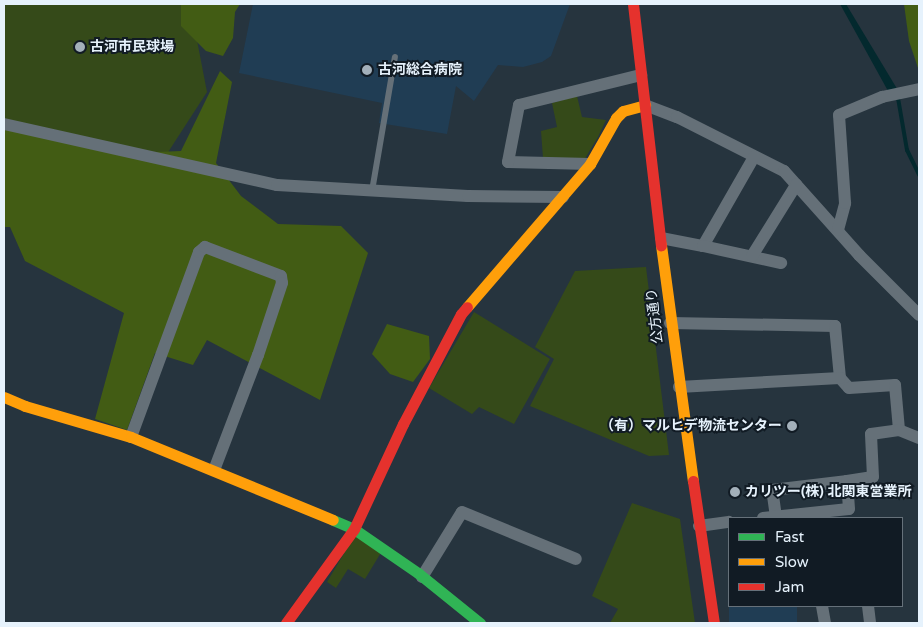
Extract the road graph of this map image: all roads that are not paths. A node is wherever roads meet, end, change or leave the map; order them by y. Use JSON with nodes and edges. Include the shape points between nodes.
{"nodes":[{"id":1,"x":633,"y":4,"type":"edge"},
{"id":2,"x":395,"y":56,"type":"dead end"},
{"id":3,"x":641,"y":75,"type":"junction"},
{"id":4,"x":919,"y":89,"type":"edge"},
{"id":5,"x":646,"y":105,"type":"junction"},
{"id":6,"x":4,"y":124,"type":"edge"},
{"id":7,"x":754,"y":157,"type":"junction"},
{"id":8,"x":590,"y":164,"type":"junction"},
{"id":9,"x":796,"y":185,"type":"junction"},
{"id":10,"x":372,"y":191,"type":"junction"},
{"id":11,"x":563,"y":197,"type":"junction"},
{"id":12,"x":838,"y":230,"type":"junction"},
{"id":13,"x":661,"y":238,"type":"junction"},
{"id":14,"x":702,"y":246,"type":"junction"},
{"id":15,"x":752,"y":256,"type":"junction"},
{"id":16,"x":780,"y":263,"type":"dead end"},
{"id":17,"x":919,"y":315,"type":"edge"},
{"id":18,"x":670,"y":323,"type":"junction"},
{"id":19,"x":840,"y":378,"type":"junction"},
{"id":20,"x":679,"y":387,"type":"junction"},
{"id":21,"x":4,"y":397,"type":"edge"},
{"id":22,"x":899,"y":430,"type":"junction"},
{"id":23,"x":131,"y":436,"type":"junction"},
{"id":24,"x":919,"y":438,"type":"edge"},
{"id":25,"x":214,"y":470,"type":"junction"},
{"id":26,"x":847,"y":482,"type":"junction"},
{"id":27,"x":776,"y":517,"type":"joint"},
{"id":28,"x":728,"y":522,"type":"edge"},
{"id":29,"x":699,"y":526,"type":"junction"},
{"id":30,"x":354,"y":530,"type":"junction"},
{"id":31,"x":576,"y":559,"type":"dead end"},
{"id":32,"x":422,"y":576,"type":"junction"},
{"id":33,"x":822,"y":607,"type":"edge"},
{"id":34,"x":868,"y":607,"type":"edge"},
{"id":35,"x":286,"y":623,"type":"edge"},
{"id":36,"x":480,"y":623,"type":"edge"},
{"id":37,"x":714,"y":623,"type":"edge"},
{"id":38,"x":825,"y":623,"type":"edge"},
{"id":39,"x":870,"y":623,"type":"edge"}],
"edges":[{"from":1,"to":3,"type":"street","name":"公方通り"},
{"from":2,"to":10,"type":"lane"},
{"from":3,"to":5,"type":"street","name":"公方通り"},
{"from":3,"to":8,"type":"street","via":[[519,105],[508,162]]},
{"from":4,"to":12,"type":"street","via":[[882,97],[839,116],[845,203]]},
{"from":5,"to":7,"type":"street"},
{"from":5,"to":8,"type":"street","via":[[623,111],[616,118]]},
{"from":5,"to":13,"type":"street","name":"公方通り"},
{"from":6,"to":10,"type":"street","via":[[277,185]]},
{"from":7,"to":9,"type":"street","via":[[784,171]]},
{"from":7,"to":14,"type":"street"},
{"from":8,"to":11,"type":"street"},
{"from":9,"to":12,"type":"street"},
{"from":9,"to":15,"type":"street"},
{"from":10,"to":11,"type":"street"},
{"from":11,"to":30,"type":"street","via":[[461,314],[403,424]]},
{"from":12,"to":17,"type":"street"},
{"from":13,"to":14,"type":"street"},
{"from":13,"to":18,"type":"street","name":"公方通り"},
{"from":14,"to":15,"type":"street"},
{"from":15,"to":16,"type":"street"},
{"from":18,"to":19,"type":"street","via":[[834,326]]},
{"from":18,"to":20,"type":"street","name":"公方通り"},
{"from":19,"to":20,"type":"street"},
{"from":19,"to":22,"type":"street","via":[[849,388],[895,385]]},
{"from":20,"to":29,"type":"street","name":"公方通り"},
{"from":21,"to":23,"type":"street","via":[[24,406]]},
{"from":22,"to":24,"type":"street"},
{"from":22,"to":26,"type":"street","via":[[870,434],[874,477]]},
{"from":23,"to":25,"type":"street"},
{"from":23,"to":25,"type":"street","via":[[198,252],[205,247],[280,276],[282,283],[258,355]]},
{"from":25,"to":30,"type":"street"},
{"from":26,"to":27,"type":"street","via":[[849,509]]},
{"from":26,"to":27,"type":"street","via":[[772,490]]},
{"from":28,"to":29,"type":"street"},
{"from":29,"to":37,"type":"street","name":"公方通り"},
{"from":30,"to":32,"type":"street"},
{"from":30,"to":35,"type":"street"},
{"from":31,"to":32,"type":"street","via":[[462,512]]},
{"from":32,"to":36,"type":"street"},
{"from":33,"to":38,"type":"street"},
{"from":34,"to":39,"type":"street"}]}
